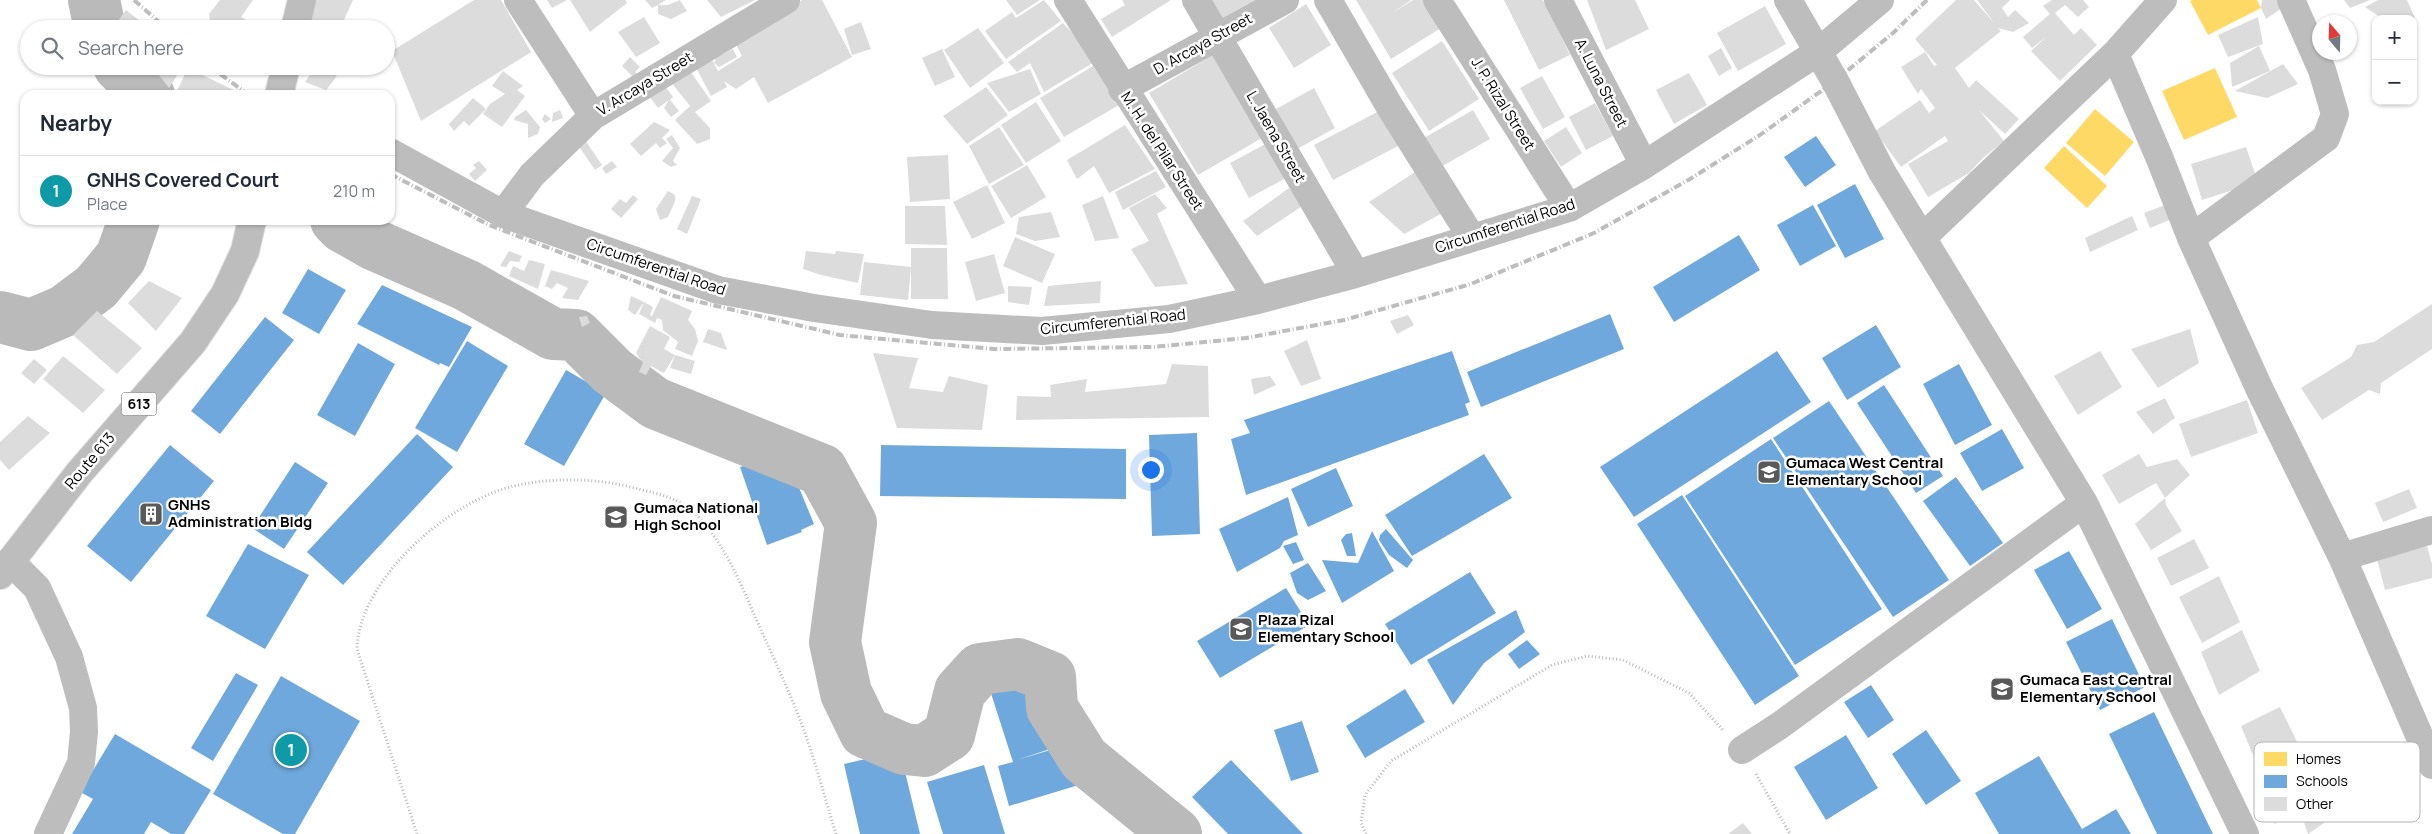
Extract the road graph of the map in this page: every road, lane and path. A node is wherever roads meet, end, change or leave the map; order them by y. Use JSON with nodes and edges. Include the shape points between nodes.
{"nodes":[{"id":1,"x":302,"y":0,"type":"edge"},
{"id":2,"x":518,"y":0,"type":"edge"},
{"id":3,"x":786,"y":0,"type":"edge"},
{"id":4,"x":1068,"y":0,"type":"edge"},
{"id":5,"x":1196,"y":0,"type":"edge"},
{"id":6,"x":1285,"y":0,"type":"edge"},
{"id":7,"x":1328,"y":0,"type":"edge"},
{"id":8,"x":1437,"y":0,"type":"edge"},
{"id":9,"x":1558,"y":0,"type":"edge"},
{"id":10,"x":1788,"y":0,"type":"edge"},
{"id":11,"x":1880,"y":0,"type":"edge"},
{"id":12,"x":2163,"y":0,"type":"edge"},
{"id":13,"x":2291,"y":0,"type":"edge"},
{"id":14,"x":297,"y":20,"type":"edge"},
{"id":15,"x":1217,"y":37,"type":"junction"},
{"id":16,"x":1818,"y":52,"type":"junction"},
{"id":17,"x":2115,"y":54,"type":"junction"},
{"id":18,"x":284,"y":75,"type":"edge"},
{"id":19,"x":1122,"y":89,"type":"junction"},
{"id":20,"x":280,"y":90,"type":"edge"},
{"id":21,"x":593,"y":116,"type":"junction"},
{"id":22,"x":395,"y":155,"type":"edge"},
{"id":23,"x":1644,"y":165,"type":"junction"},
{"id":24,"x":1569,"y":208,"type":"junction"},
{"id":25,"x":503,"y":214,"type":"junction"},
{"id":26,"x":251,"y":225,"type":"edge"},
{"id":27,"x":1472,"y":238,"type":"junction"},
{"id":28,"x":1922,"y":238,"type":"junction"},
{"id":29,"x":2191,"y":238,"type":"junction"},
{"id":30,"x":1356,"y":274,"type":"junction"},
{"id":31,"x":1258,"y":300,"type":"junction"},
{"id":32,"x":2084,"y":503,"type":"junction"},
{"id":33,"x":2432,"y":530,"type":"edge"},
{"id":34,"x":2342,"y":557,"type":"junction"},
{"id":35,"x":5,"y":568,"type":"edge"},
{"id":36,"x":1742,"y":750,"type":"junction"},
{"id":37,"x":2432,"y":765,"type":"edge"},
{"id":38,"x":48,"y":834,"type":"edge"},
{"id":39,"x":417,"y":834,"type":"edge"},
{"id":40,"x":836,"y":834,"type":"edge"},
{"id":41,"x":1366,"y":834,"type":"edge"},
{"id":42,"x":1790,"y":834,"type":"edge"},
{"id":43,"x":2244,"y":834,"type":"edge"}],
"edges":[{"from":1,"to":14,"type":"street"},
{"from":2,"to":21,"type":"street"},
{"from":3,"to":21,"type":"street","name":"V. Arcaya Street"},
{"from":4,"to":19,"type":"street","name":"M. H. del Pilar Street"},
{"from":5,"to":15,"type":"street","name":"L. Jaena Street"},
{"from":6,"to":15,"type":"street","name":"D. Arcaya Street"},
{"from":7,"to":27,"type":"street"},
{"from":8,"to":24,"type":"street","name":"J. P. Rizal Street"},
{"from":9,"to":23,"type":"street","name":"A. Luna Street"},
{"from":10,"to":16,"type":"street"},
{"from":11,"to":16,"type":"street","name":"Circumferential Road"},
{"from":12,"to":17,"type":"street"},
{"from":13,"to":29,"type":"street","via":[[2322,70],[2334,114],[2326,138]]},
{"from":15,"to":19,"type":"street","name":"D. Arcaya Street"},
{"from":15,"to":30,"type":"street","name":"L. Jaena Street"},
{"from":16,"to":23,"type":"street","name":"Circumferential Road"},
{"from":16,"to":28,"type":"street","via":[[1882,172]]},
{"from":17,"to":28,"type":"street"},
{"from":17,"to":29,"type":"street"},
{"from":18,"to":20,"type":"street"},
{"from":19,"to":31,"type":"street","name":"M. H. del Pilar Street"},
{"from":21,"to":25,"type":"street","name":"V. Arcaya Street","via":[[532,175]]},
{"from":22,"to":25,"type":"street","name":"Circumferential Road"},
{"from":23,"to":24,"type":"street","name":"Circumferential Road"},
{"from":24,"to":27,"type":"street","name":"Circumferential Road"},
{"from":25,"to":31,"type":"street","name":"Circumferential Road","via":[[718,290],[932,325],[1042,331],[1168,319]]},
{"from":26,"to":35,"type":"street","name":"Route 613","number":"613","via":[[245,251],[226,294],[192,342],[79,473]]},
{"from":27,"to":30,"type":"street","name":"Circumferential Road"},
{"from":28,"to":32,"type":"street"},
{"from":29,"to":34,"type":"street","via":[[2260,390]]},
{"from":30,"to":31,"type":"street","name":"Circumferential Road"},
{"from":32,"to":36,"type":"street"},
{"from":32,"to":43,"type":"street"},
{"from":33,"to":34,"type":"street"},
{"from":34,"to":37,"type":"street"},
{"from":35,"to":38,"type":"street","via":[[37,588],[69,657],[83,708],[81,763]]},
{"from":36,"to":41,"type":"path","via":[[1689,693],[1623,660],[1587,656],[1552,665],[1391,761],[1365,794],[1360,823]]},
{"from":36,"to":42,"type":"path"},
{"from":39,"to":40,"type":"path","via":[[357,649],[358,631],[366,611],[398,560],[451,516],[485,497],[514,486],[590,481],[627,486],[682,503],[712,532],[740,582],[796,709]]}]}
